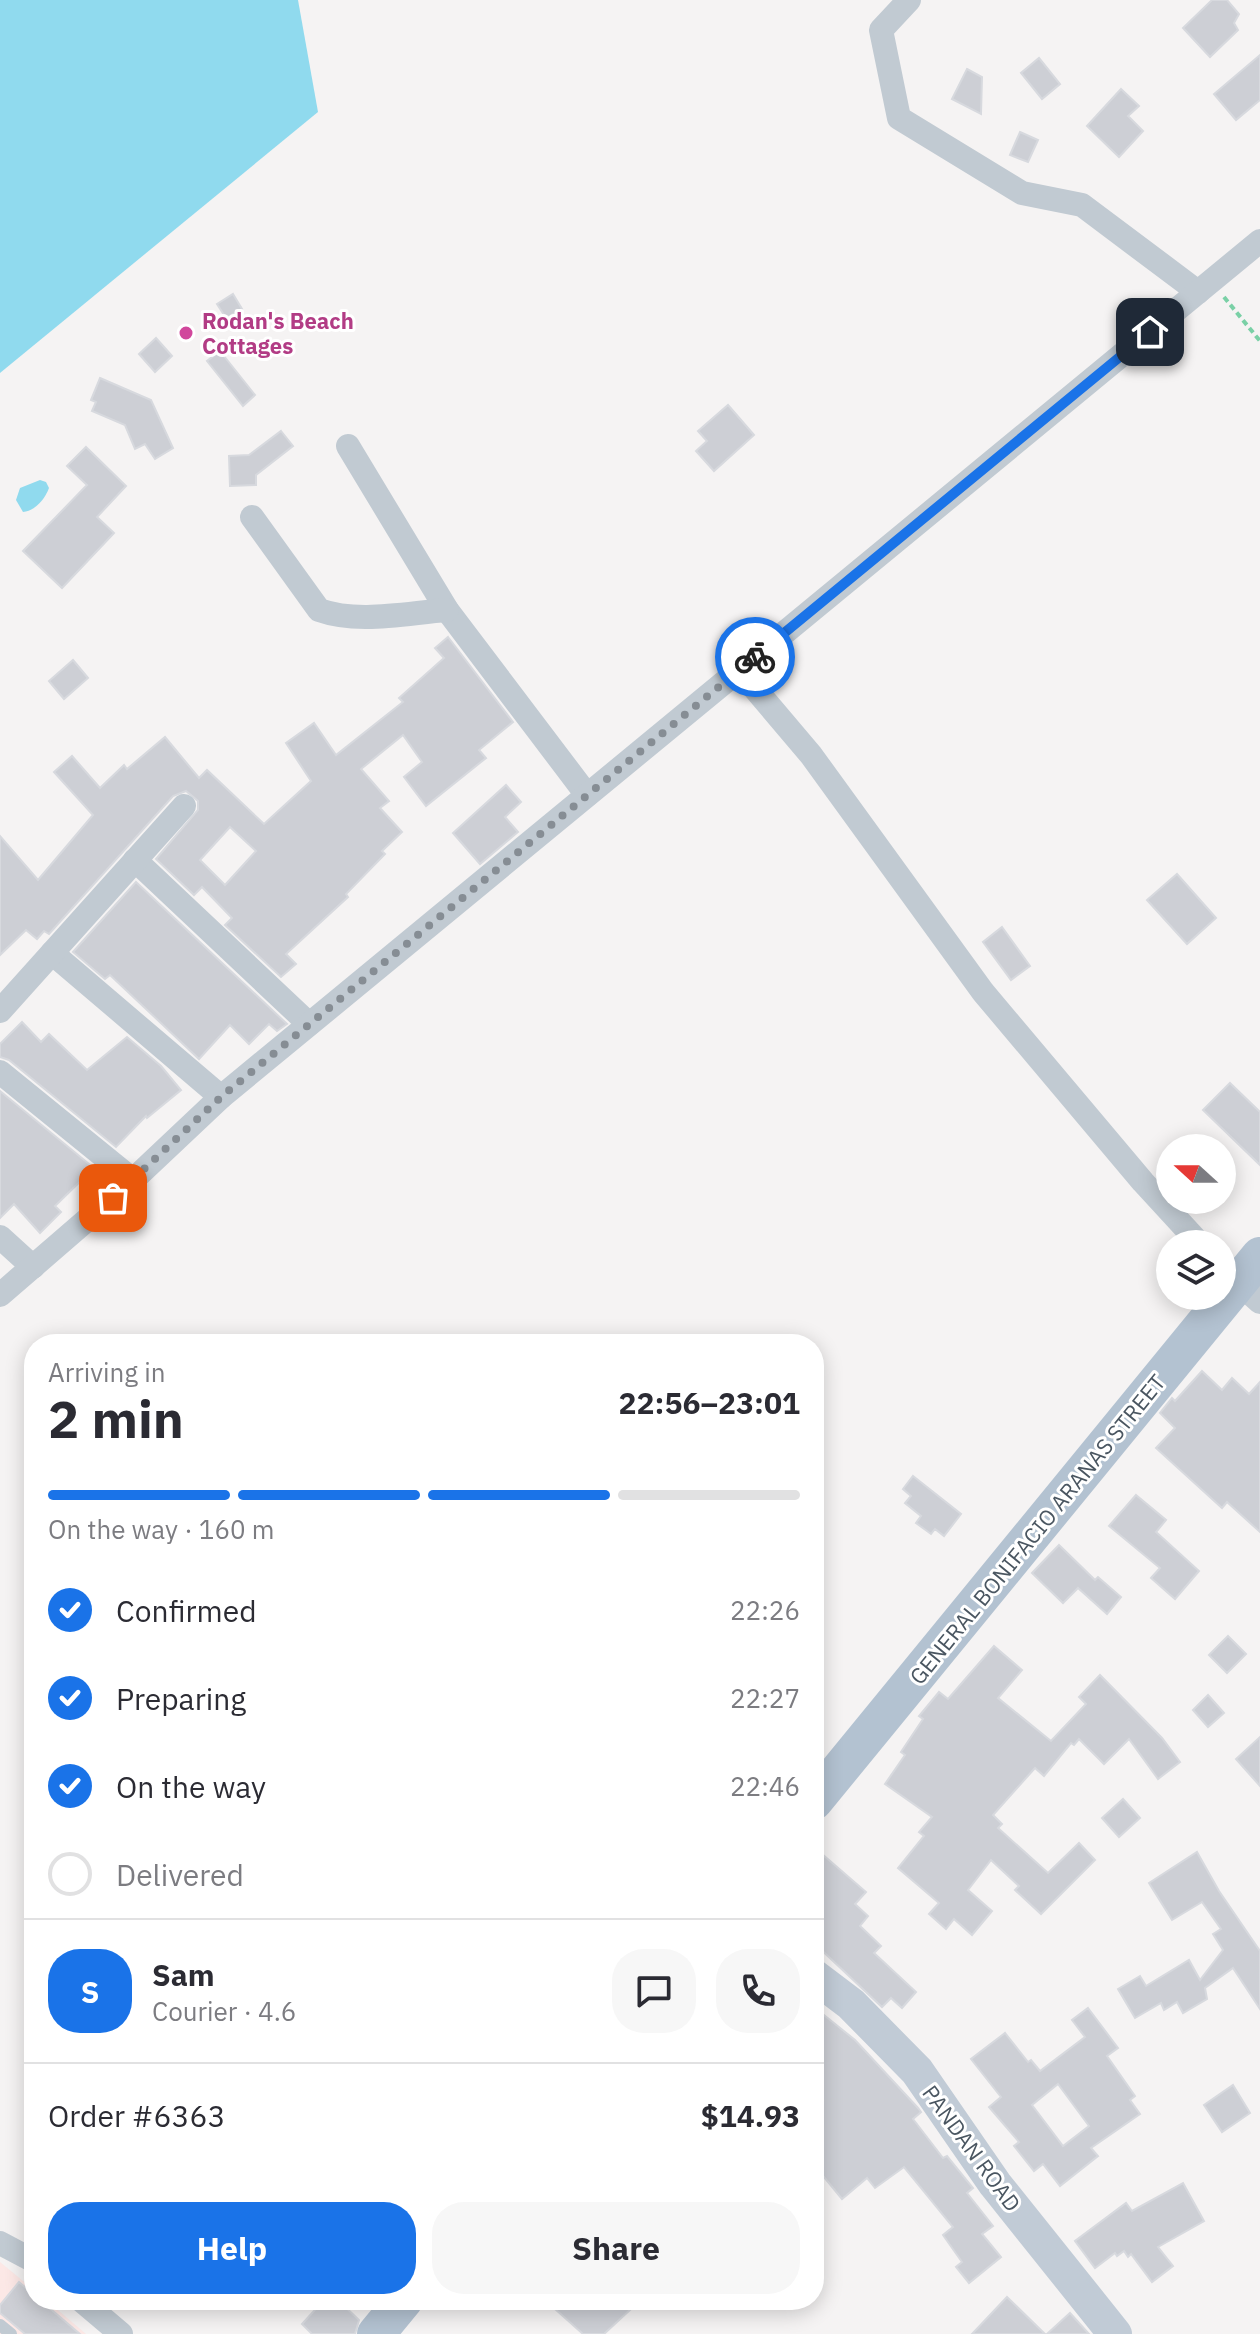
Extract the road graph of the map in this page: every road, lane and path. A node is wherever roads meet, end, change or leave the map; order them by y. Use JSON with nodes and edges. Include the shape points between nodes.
{"nodes":[{"id":1,"x":909,"y":0,"type":"edge"},
{"id":2,"x":1260,"y":241,"type":"edge"},
{"id":3,"x":1205,"y":286,"type":"junction"},
{"id":4,"x":1260,"y":341,"type":"edge"},
{"id":5,"x":348,"y":446,"type":"dead end"},
{"id":6,"x":252,"y":517,"type":"dead end"},
{"id":7,"x":447,"y":610,"type":"junction"},
{"id":8,"x":739,"y":670,"type":"junction"},
{"id":9,"x":587,"y":795,"type":"junction"},
{"id":10,"x":184,"y":806,"type":"dead end"},
{"id":11,"x":135,"y":860,"type":"junction"},
{"id":12,"x":52,"y":953,"type":"junction"},
{"id":13,"x":0,"y":1011,"type":"edge"},
{"id":14,"x":309,"y":1024,"type":"junction"},
{"id":15,"x":0,"y":1072,"type":"edge"},
{"id":16,"x":221,"y":1097,"type":"junction"},
{"id":17,"x":133,"y":1180,"type":"junction"},
{"id":18,"x":1187,"y":1230,"type":"edge"},
{"id":19,"x":0,"y":1237,"type":"edge"},
{"id":20,"x":33,"y":1267,"type":"junction"},
{"id":21,"x":1245,"y":1278,"type":"edge"},
{"id":22,"x":0,"y":1295,"type":"edge"},
{"id":23,"x":824,"y":1789,"type":"edge"},
{"id":24,"x":824,"y":1984,"type":"edge"},
{"id":25,"x":0,"y":2243,"type":"edge"},
{"id":26,"x":24,"y":2256,"type":"edge"},
{"id":27,"x":93,"y":2310,"type":"edge"},
{"id":28,"x":396,"y":2310,"type":"edge"},
{"id":29,"x":0,"y":2325,"type":"edge"},
{"id":30,"x":11,"y":2334,"type":"edge"},
{"id":31,"x":121,"y":2334,"type":"edge"},
{"id":32,"x":376,"y":2334,"type":"edge"},
{"id":33,"x":1115,"y":2334,"type":"edge"}],
"edges":[{"from":1,"to":3,"type":"street","via":[[881,30],[899,118],[1022,193],[1082,205]]},
{"from":2,"to":3,"type":"street"},
{"from":3,"to":4,"type":"path"},
{"from":3,"to":8,"type":"street"},
{"from":5,"to":7,"type":"street"},
{"from":6,"to":7,"type":"street","via":[[319,610],[351,617]]},
{"from":7,"to":9,"type":"street"},
{"from":8,"to":9,"type":"street"},
{"from":8,"to":18,"type":"street","via":[[811,755],[983,992]]},
{"from":9,"to":14,"type":"street"},
{"from":10,"to":11,"type":"street"},
{"from":11,"to":12,"type":"street"},
{"from":11,"to":14,"type":"street"},
{"from":12,"to":13,"type":"street"},
{"from":12,"to":16,"type":"street"},
{"from":14,"to":16,"type":"street"},
{"from":15,"to":17,"type":"street"},
{"from":16,"to":17,"type":"street"},
{"from":17,"to":20,"type":"street"},
{"from":19,"to":20,"type":"street"},
{"from":20,"to":22,"type":"street"},
{"from":21,"to":23,"type":"main road","name":"GENERAL BONIFACIO ARANAS STREET"},
{"from":24,"to":33,"type":"street","name":"PANDAN ROAD","via":[[917,2071],[995,2184]]},
{"from":25,"to":26,"type":"street"},
{"from":27,"to":31,"type":"street"},
{"from":28,"to":32,"type":"main road"},
{"from":29,"to":30,"type":"lane"}]}
